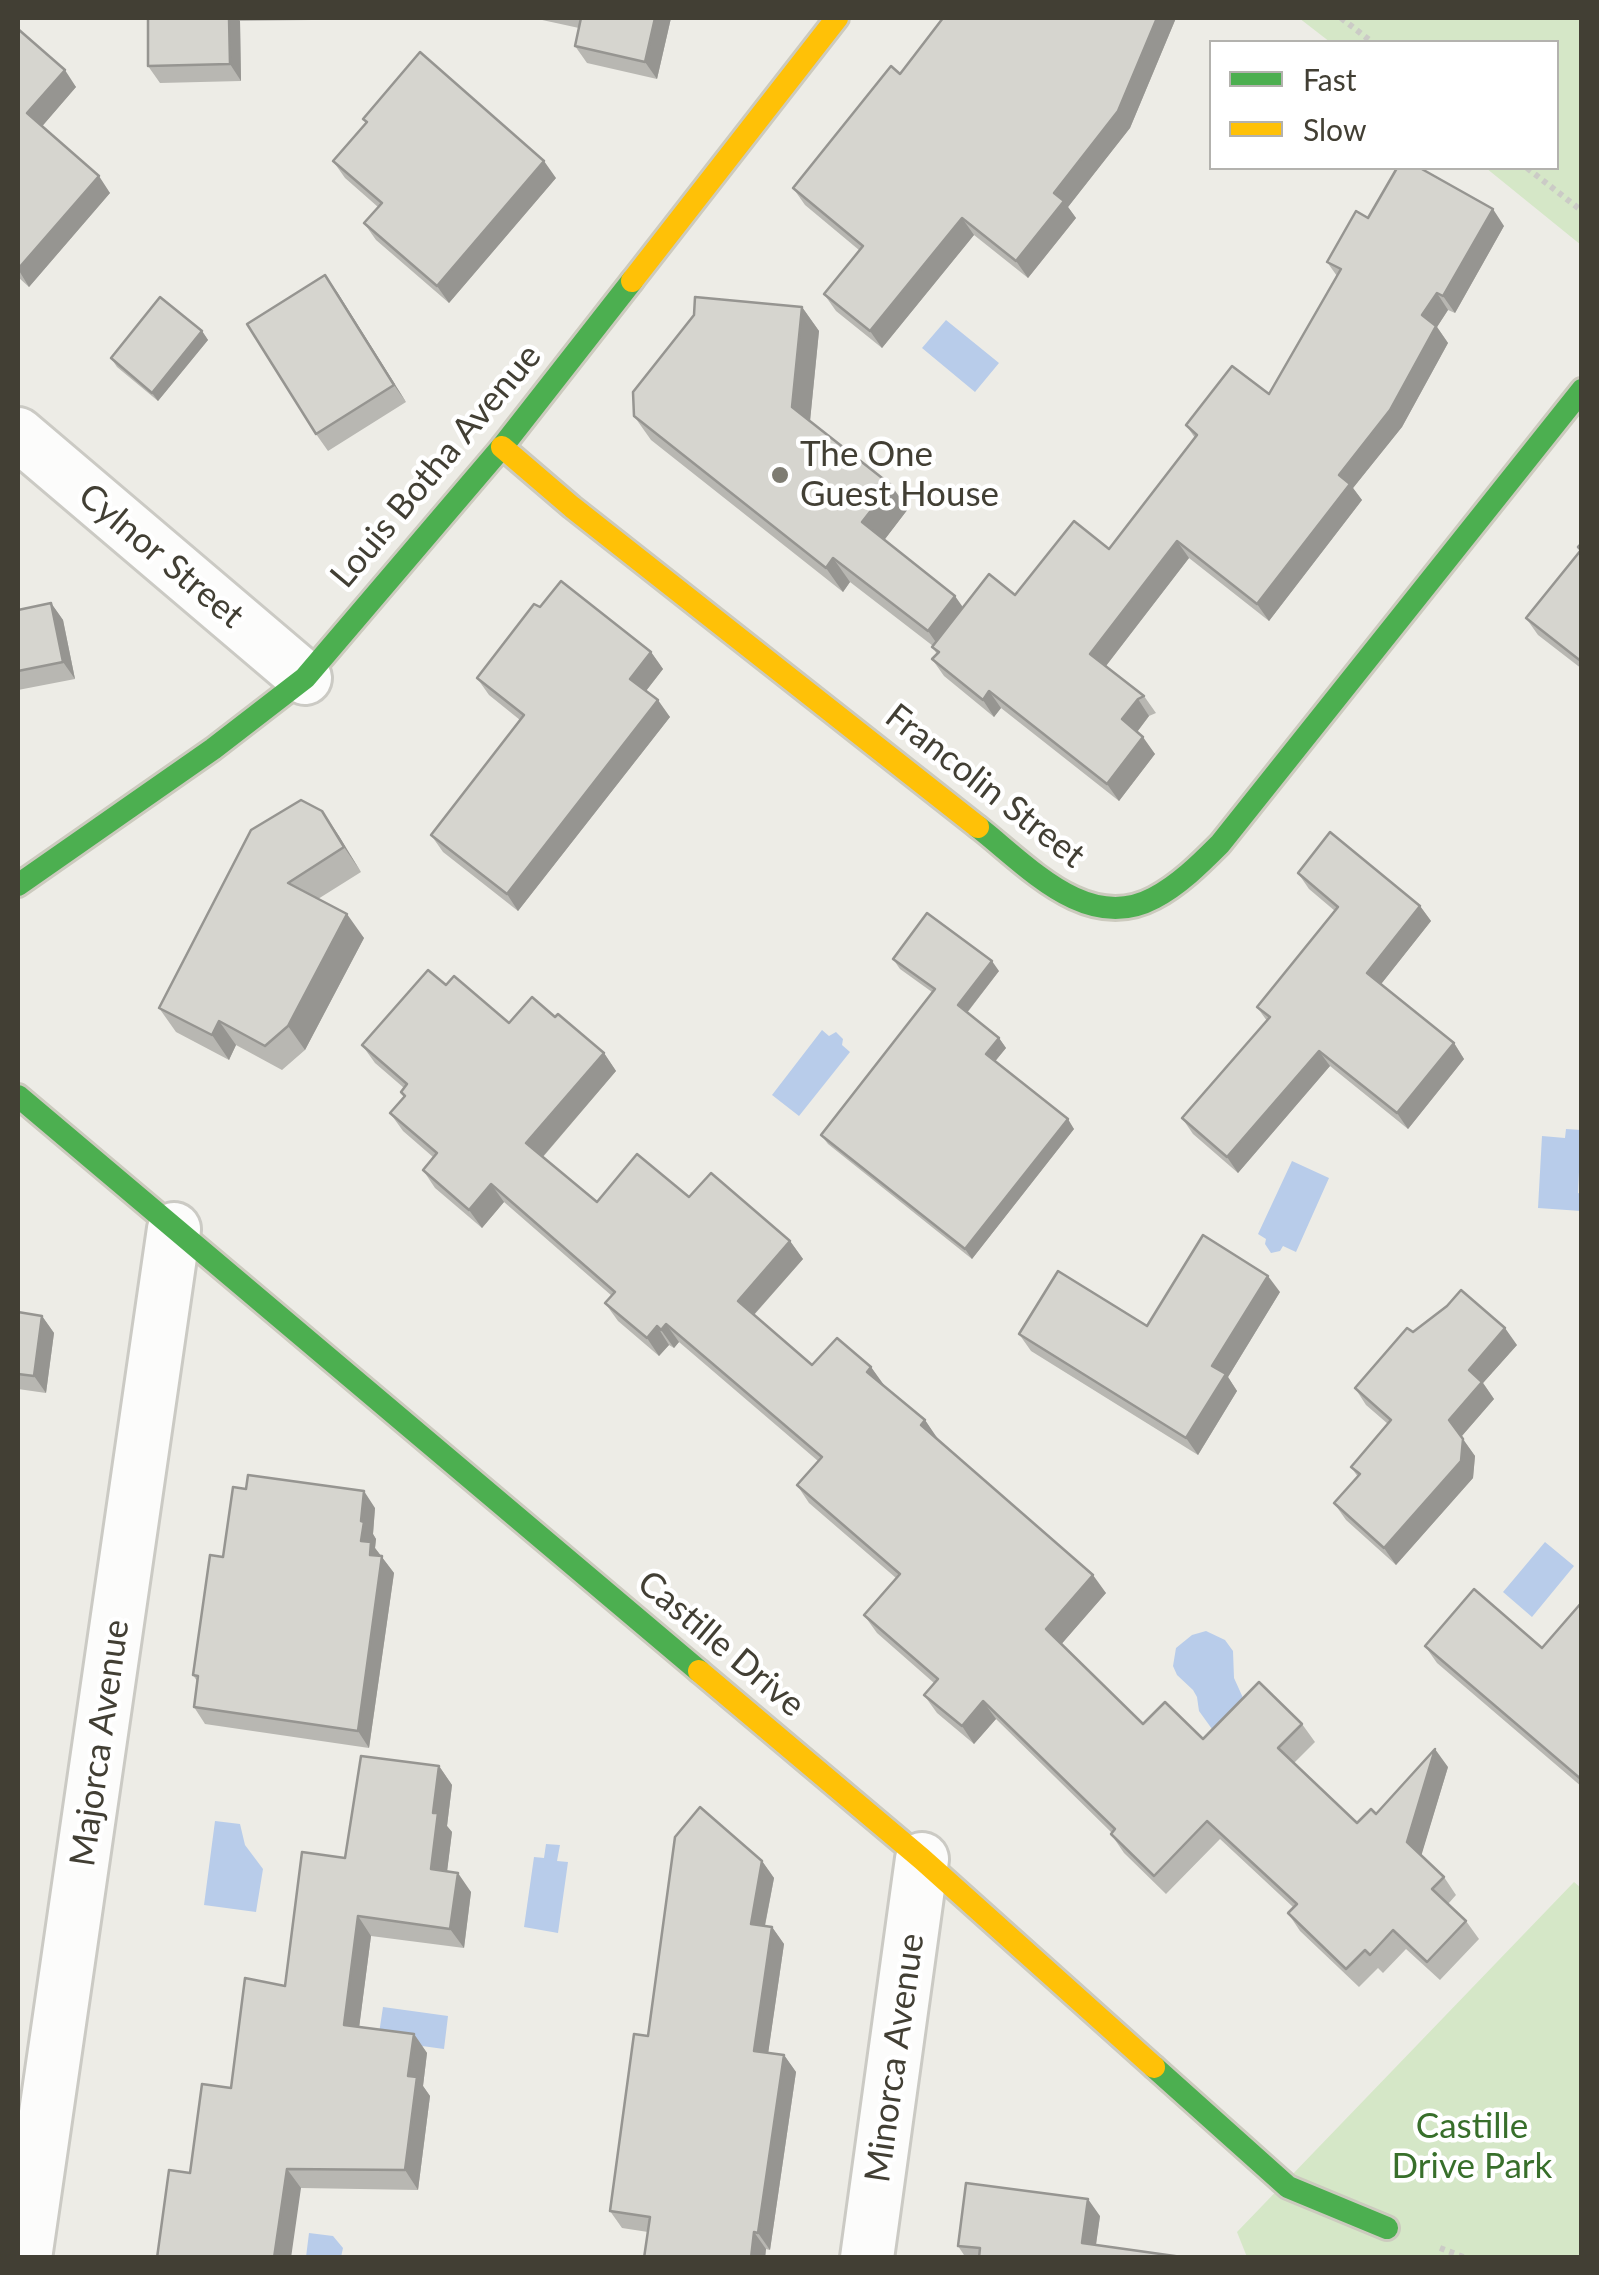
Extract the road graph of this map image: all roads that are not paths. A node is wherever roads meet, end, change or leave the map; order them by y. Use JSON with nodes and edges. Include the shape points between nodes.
{"nodes":[{"id":1,"x":837,"y":18,"type":"edge"},
{"id":2,"x":1582,"y":390,"type":"edge"},
{"id":3,"x":18,"y":434,"type":"edge"},
{"id":4,"x":502,"y":447,"type":"junction"},
{"id":5,"x":305,"y":678,"type":"junction"},
{"id":6,"x":18,"y":885,"type":"edge"},
{"id":7,"x":18,"y":1096,"type":"edge"},
{"id":8,"x":174,"y":1228,"type":"junction"},
{"id":9,"x":922,"y":1859,"type":"junction"},
{"id":10,"x":1387,"y":2228,"type":"dead end"},
{"id":11,"x":26,"y":2258,"type":"edge"},
{"id":12,"x":867,"y":2258,"type":"edge"}],
"edges":[{"from":1,"to":4,"type":"street","name":"Louis Botha Avenue"},
{"from":2,"to":4,"type":"street","name":"Francolin Street","via":[[1220,844],[1174,886],[1125,908],[1102,908],[1063,894]]},
{"from":3,"to":5,"type":"street","name":"Cylnor Street"},
{"from":4,"to":5,"type":"street","name":"Louis Botha Avenue"},
{"from":5,"to":6,"type":"street","name":"Louis Botha Avenue"},
{"from":7,"to":8,"type":"street","name":"Castille Drive"},
{"from":8,"to":9,"type":"street","name":"Castille Drive"},
{"from":8,"to":11,"type":"street","name":"Majorca Avenue"},
{"from":9,"to":10,"type":"street","name":"Castille Drive","via":[[1288,2187]]},
{"from":9,"to":12,"type":"street","name":"Minorca Avenue"}]}
